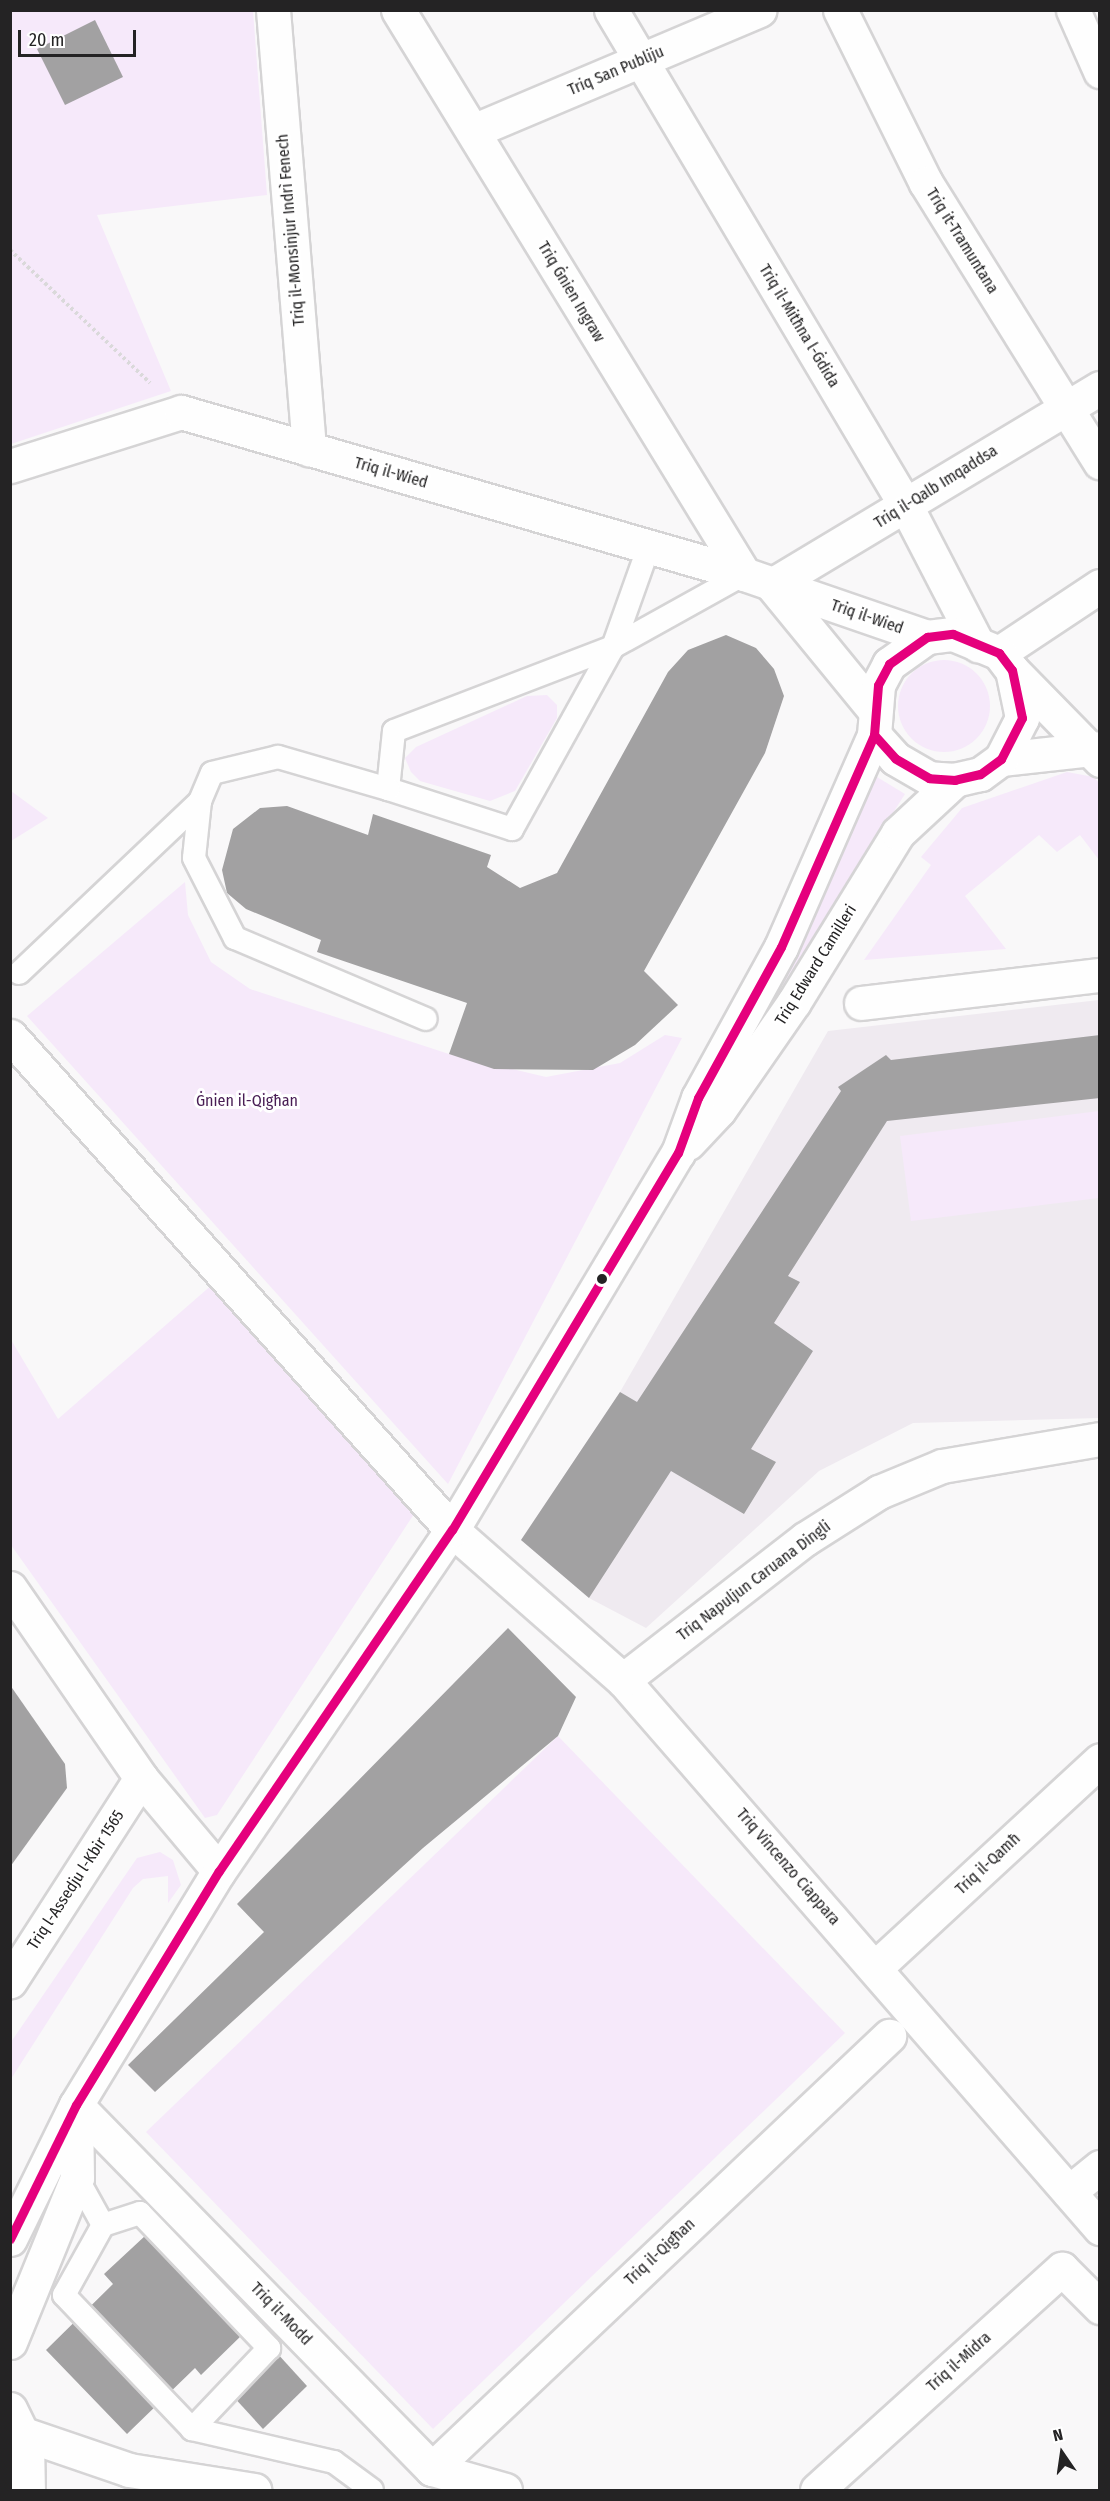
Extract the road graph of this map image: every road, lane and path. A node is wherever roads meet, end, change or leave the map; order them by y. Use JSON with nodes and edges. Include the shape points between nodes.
{"nodes":[{"id":1,"x":273,"y":10,"type":"edge"},
{"id":2,"x":398,"y":10,"type":"edge"},
{"id":3,"x":611,"y":10,"type":"edge"},
{"id":4,"x":759,"y":10,"type":"edge"},
{"id":5,"x":840,"y":10,"type":"edge"},
{"id":6,"x":1073,"y":10,"type":"edge"},
{"id":7,"x":641,"y":60,"type":"junction"},
{"id":8,"x":1100,"y":71,"type":"edge"},
{"id":9,"x":473,"y":131,"type":"junction"},
{"id":10,"x":10,"y":250,"type":"edge"},
{"id":11,"x":1100,"y":388,"type":"edge"},
{"id":12,"x":1066,"y":407,"type":"junction"},
{"id":13,"x":182,"y":412,"type":"junction"},
{"id":14,"x":309,"y":450,"type":"junction"},
{"id":15,"x":1100,"y":462,"type":"edge"},
{"id":16,"x":10,"y":466,"type":"edge"},
{"id":17,"x":906,"y":507,"type":"junction"},
{"id":18,"x":649,"y":546,"type":"junction"},
{"id":19,"x":758,"y":580,"type":"junction"},
{"id":20,"x":1100,"y":586,"type":"edge"},
{"id":21,"x":927,"y":637,"type":"junction"},
{"id":22,"x":613,"y":647,"type":"junction"},
{"id":23,"x":996,"y":656,"type":"junction"},
{"id":24,"x":874,"y":723,"type":"junction"},
{"id":25,"x":1097,"y":753,"type":"edge"},
{"id":26,"x":1001,"y":759,"type":"junction"},
{"id":27,"x":955,"y":780,"type":"junction"},
{"id":28,"x":388,"y":789,"type":"junction"},
{"id":29,"x":200,"y":801,"type":"junction"},
{"id":30,"x":19,"y":973,"type":"dead end"},
{"id":31,"x":1100,"y":975,"type":"edge"},
{"id":32,"x":861,"y":1003,"type":"dead end"},
{"id":33,"x":426,"y":1020,"type":"dead end"},
{"id":34,"x":10,"y":1036,"type":"edge"},
{"id":35,"x":678,"y":1153,"type":"junction"},
{"id":36,"x":1100,"y":1439,"type":"edge"},
{"id":37,"x":452,"y":1530,"type":"junction"},
{"id":38,"x":10,"y":1588,"type":"edge"},
{"id":39,"x":623,"y":1680,"type":"junction"},
{"id":40,"x":1100,"y":1760,"type":"edge"},
{"id":41,"x":141,"y":1778,"type":"junction"},
{"id":42,"x":219,"y":1870,"type":"junction"},
{"id":43,"x":876,"y":1967,"type":"junction"},
{"id":44,"x":10,"y":1981,"type":"edge"},
{"id":45,"x":889,"y":2036,"type":"dead end"},
{"id":46,"x":76,"y":2105,"type":"junction"},
{"id":47,"x":1100,"y":2167,"type":"edge"},
{"id":48,"x":76,"y":2178,"type":"junction"},
{"id":49,"x":1069,"y":2192,"type":"junction"},
{"id":50,"x":103,"y":2224,"type":"junction"},
{"id":51,"x":1100,"y":2228,"type":"edge"},
{"id":52,"x":10,"y":2239,"type":"edge"},
{"id":53,"x":1100,"y":2307,"type":"edge"},
{"id":54,"x":10,"y":2342,"type":"edge"},
{"id":55,"x":15,"y":2411,"type":"edge"},
{"id":56,"x":192,"y":2429,"type":"junction"},
{"id":57,"x":432,"y":2469,"type":"junction"},
{"id":58,"x":28,"y":2490,"type":"edge"},
{"id":59,"x":254,"y":2490,"type":"edge"},
{"id":60,"x":372,"y":2490,"type":"edge"},
{"id":61,"x":505,"y":2490,"type":"edge"},
{"id":62,"x":817,"y":2490,"type":"edge"}],
"edges":[{"from":1,"to":14,"type":"main road","name":"Triq il-Monsinjur Indrì Fenech"},
{"from":2,"to":9,"type":"main road","name":"Triq Ġnien Ingraw"},
{"from":3,"to":7,"type":"main road","name":"Triq il-Mitħna l-Ġdida"},
{"from":4,"to":7,"type":"main road","name":"Triq San Publiju"},
{"from":5,"to":12,"type":"main road","name":"Triq it-Tramuntana","via":[[926,183]]},
{"from":6,"to":8,"type":"main road"},
{"from":7,"to":9,"type":"main road","name":"Triq San Publiju"},
{"from":7,"to":17,"type":"main road","name":"Triq il-Mitħna l-Ġdida"},
{"from":9,"to":19,"type":"main road","name":"Triq Ġnien Ingraw"},
{"from":10,"to":13,"type":"path"},
{"from":11,"to":12,"type":"main road","name":"Triq il-Qalb Imqaddsa"},
{"from":12,"to":15,"type":"main road","name":"Triq it-Tramuntana"},
{"from":12,"to":17,"type":"main road","name":"Triq il-Qalb Imqaddsa"},
{"from":13,"to":14,"type":"main road","name":"Triq il-Wied"},
{"from":13,"to":16,"type":"main road"},
{"from":14,"to":18,"type":"main road","name":"Triq il-Wied"},
{"from":17,"to":19,"type":"main road","name":"Triq il-Qalb Imqaddsa"},
{"from":17,"to":23,"type":"main road","name":"Triq il-Mitħna l-Ġdida"},
{"from":18,"to":19,"type":"main road","name":"Triq il-Wied"},
{"from":18,"to":22,"type":"lane"},
{"from":19,"to":21,"type":"main road","name":"Triq il-Wied"},
{"from":19,"to":22,"type":"lane"},
{"from":19,"to":24,"type":"main road"},
{"from":20,"to":23,"type":"main road"},
{"from":21,"to":23,"type":"main road","via":[[953,634]]},
{"from":21,"to":24,"type":"main road","via":[[889,664],[878,685]]},
{"from":22,"to":28,"type":"lane","via":[[394,731]]},
{"from":22,"to":28,"type":"lane","via":[[512,829]]},
{"from":23,"to":25,"type":"main road","name":"Triq il-Mitħna l-Ġdida"},
{"from":23,"to":26,"type":"main road","via":[[1022,718]]},
{"from":24,"to":27,"type":"main road","via":[[917,774]]},
{"from":24,"to":35,"type":"main road","name":"Triq Edward Camilleri","via":[[781,946],[698,1098]]},
{"from":25,"to":26,"type":"main road","name":"Triq il-Mitħna l-Ġdida"},
{"from":26,"to":27,"type":"main road","via":[[980,774]]},
{"from":27,"to":35,"type":"main road","name":"Triq Edward Camilleri","via":[[898,833],[794,1002],[719,1110]]},
{"from":28,"to":29,"type":"lane","via":[[278,757],[212,773]]},
{"from":29,"to":30,"type":"lane"},
{"from":29,"to":33,"type":"lane","via":[[194,858],[235,938]]},
{"from":31,"to":32,"type":"main road"},
{"from":34,"to":37,"type":"main road","name":"Triq Vincenzo Ciappara"},
{"from":35,"to":37,"type":"main road","name":"Triq Edward Camilleri"},
{"from":36,"to":39,"type":"main road","name":"Triq Napuljun Caruana Dingli","via":[[942,1466],[879,1492],[805,1539]]},
{"from":37,"to":39,"type":"main road","name":"Triq Vincenzo Ciappara"},
{"from":37,"to":42,"type":"main road","name":"Triq Edward Camilleri"},
{"from":38,"to":41,"type":"main road"},
{"from":39,"to":43,"type":"main road","name":"Triq Vincenzo Ciappara"},
{"from":40,"to":43,"type":"main road","name":"Triq il-Qamħ"},
{"from":41,"to":42,"type":"main road"},
{"from":41,"to":44,"type":"main road","name":"Triq l-Assedju l-Kbir 1565"},
{"from":42,"to":46,"type":"main road","name":"Triq Edward Camilleri"},
{"from":43,"to":49,"type":"main road","name":"Triq Vincenzo Ciappara"},
{"from":45,"to":57,"type":"main road","name":"Triq il-Qigħan"},
{"from":46,"to":48,"type":"main road"},
{"from":46,"to":52,"type":"main road","name":"Triq Edward Camilleri"},
{"from":46,"to":57,"type":"main road","name":"Triq il-Modd"},
{"from":47,"to":49,"type":"main road"},
{"from":48,"to":50,"type":"lane"},
{"from":48,"to":54,"type":"main road"},
{"from":49,"to":51,"type":"main road","name":"Triq Vincenzo Ciappara"},
{"from":50,"to":56,"type":"lane","via":[[64,2295]]},
{"from":50,"to":56,"type":"lane","via":[[140,2213],[269,2348]]},
{"from":53,"to":62,"type":"main road","name":"Triq il-Midra","via":[[1062,2269]]},
{"from":55,"to":58,"type":"main road"},
{"from":55,"to":59,"type":"main road","via":[[129,2470]]},
{"from":56,"to":60,"type":"lane","via":[[334,2462]]},
{"from":57,"to":61,"type":"main road","name":"Triq il-Modd"}]}
